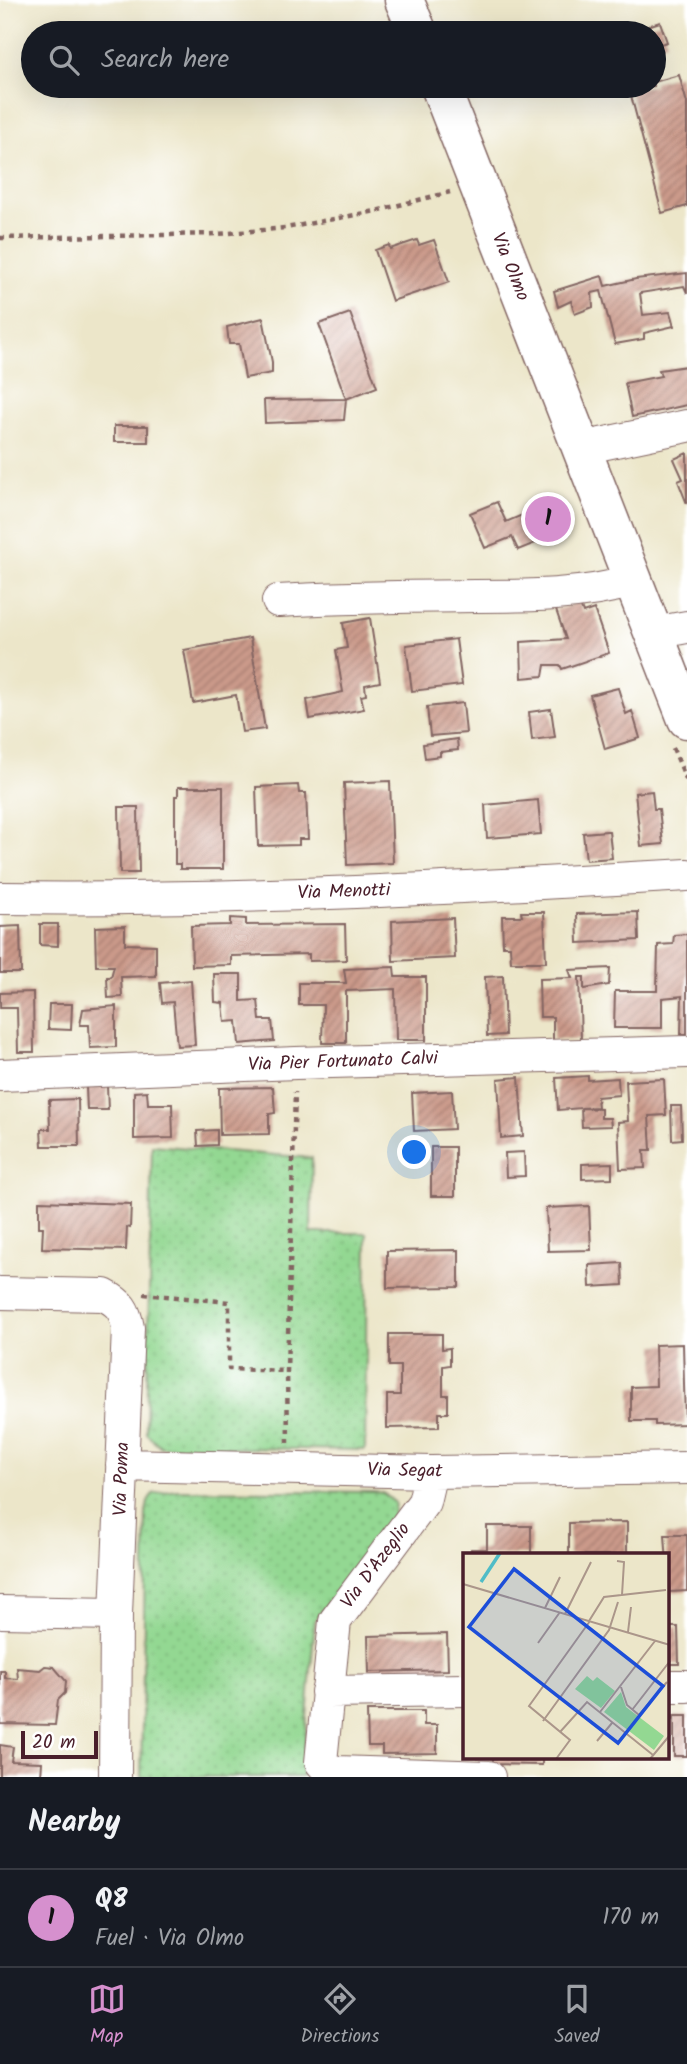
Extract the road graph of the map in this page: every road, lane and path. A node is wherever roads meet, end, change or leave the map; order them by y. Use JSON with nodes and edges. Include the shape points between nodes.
{"nodes":[{"id":1,"x":404,"y":0,"type":"edge"},
{"id":2,"x":413,"y":21,"type":"edge"},
{"id":3,"x":445,"y":98,"type":"edge"},
{"id":4,"x":478,"y":186,"type":"junction"},
{"id":5,"x":0,"y":238,"type":"edge"},
{"id":6,"x":687,"y":426,"type":"edge"},
{"id":7,"x":582,"y":448,"type":"junction"},
{"id":8,"x":634,"y":581,"type":"junction"},
{"id":9,"x":278,"y":601,"type":"dead end"},
{"id":10,"x":670,"y":630,"type":"edge"},
{"id":11,"x":687,"y":719,"type":"edge"},
{"id":12,"x":687,"y":875,"type":"edge"},
{"id":13,"x":0,"y":898,"type":"edge"},
{"id":14,"x":687,"y":1052,"type":"edge"},
{"id":15,"x":296,"y":1063,"type":"junction"},
{"id":16,"x":0,"y":1075,"type":"edge"},
{"id":17,"x":0,"y":1293,"type":"edge"},
{"id":18,"x":138,"y":1294,"type":"dead end"},
{"id":19,"x":287,"y":1371,"type":"junction"},
{"id":20,"x":288,"y":1455,"type":"dead end"},
{"id":21,"x":122,"y":1465,"type":"junction"},
{"id":22,"x":687,"y":1468,"type":"edge"},
{"id":23,"x":432,"y":1472,"type":"junction"},
{"id":24,"x":0,"y":1612,"type":"edge"},
{"id":25,"x":116,"y":1614,"type":"junction"},
{"id":26,"x":463,"y":1689,"type":"edge"},
{"id":27,"x":327,"y":1692,"type":"junction"},
{"id":28,"x":115,"y":1777,"type":"edge"},
{"id":29,"x":489,"y":1777,"type":"edge"}],
"edges":[{"from":1,"to":2,"type":"street"},
{"from":3,"to":4,"type":"street","name":"Via Olmo"},
{"from":4,"to":5,"type":"path","via":[[286,228],[218,234]]},
{"from":4,"to":7,"type":"street","name":"Via Olmo"},
{"from":6,"to":7,"type":"street"},
{"from":7,"to":8,"type":"street","name":"Via Olmo"},
{"from":8,"to":9,"type":"street","via":[[543,596]]},
{"from":8,"to":10,"type":"street","name":"Via Olmo"},
{"from":10,"to":11,"type":"street","name":"Via Olmo"},
{"from":12,"to":13,"type":"street","name":"Via Menotti","via":[[167,899]]},
{"from":14,"to":15,"type":"street","name":"Via Pier Fortunato Calvi"},
{"from":15,"to":16,"type":"street","name":"Via Pier Fortunato Calvi"},
{"from":15,"to":19,"type":"path"},
{"from":17,"to":21,"type":"street","name":"Via Poma","via":[[104,1295],[125,1312]]},
{"from":18,"to":19,"type":"path","via":[[229,1303],[229,1369]]},
{"from":19,"to":20,"type":"path"},
{"from":21,"to":23,"type":"street","name":"Via Segat"},
{"from":21,"to":25,"type":"street","name":"Via Poma"},
{"from":22,"to":23,"type":"street","name":"Via Segat"},
{"from":23,"to":27,"type":"street","name":"Via D'Azeglio","via":[[424,1502],[335,1621]]},
{"from":24,"to":25,"type":"street"},
{"from":25,"to":28,"type":"street","name":"Via Poma"},
{"from":26,"to":27,"type":"street"},
{"from":27,"to":29,"type":"street","name":"Via D'Azeglio","via":[[321,1762],[326,1768]]}]}
